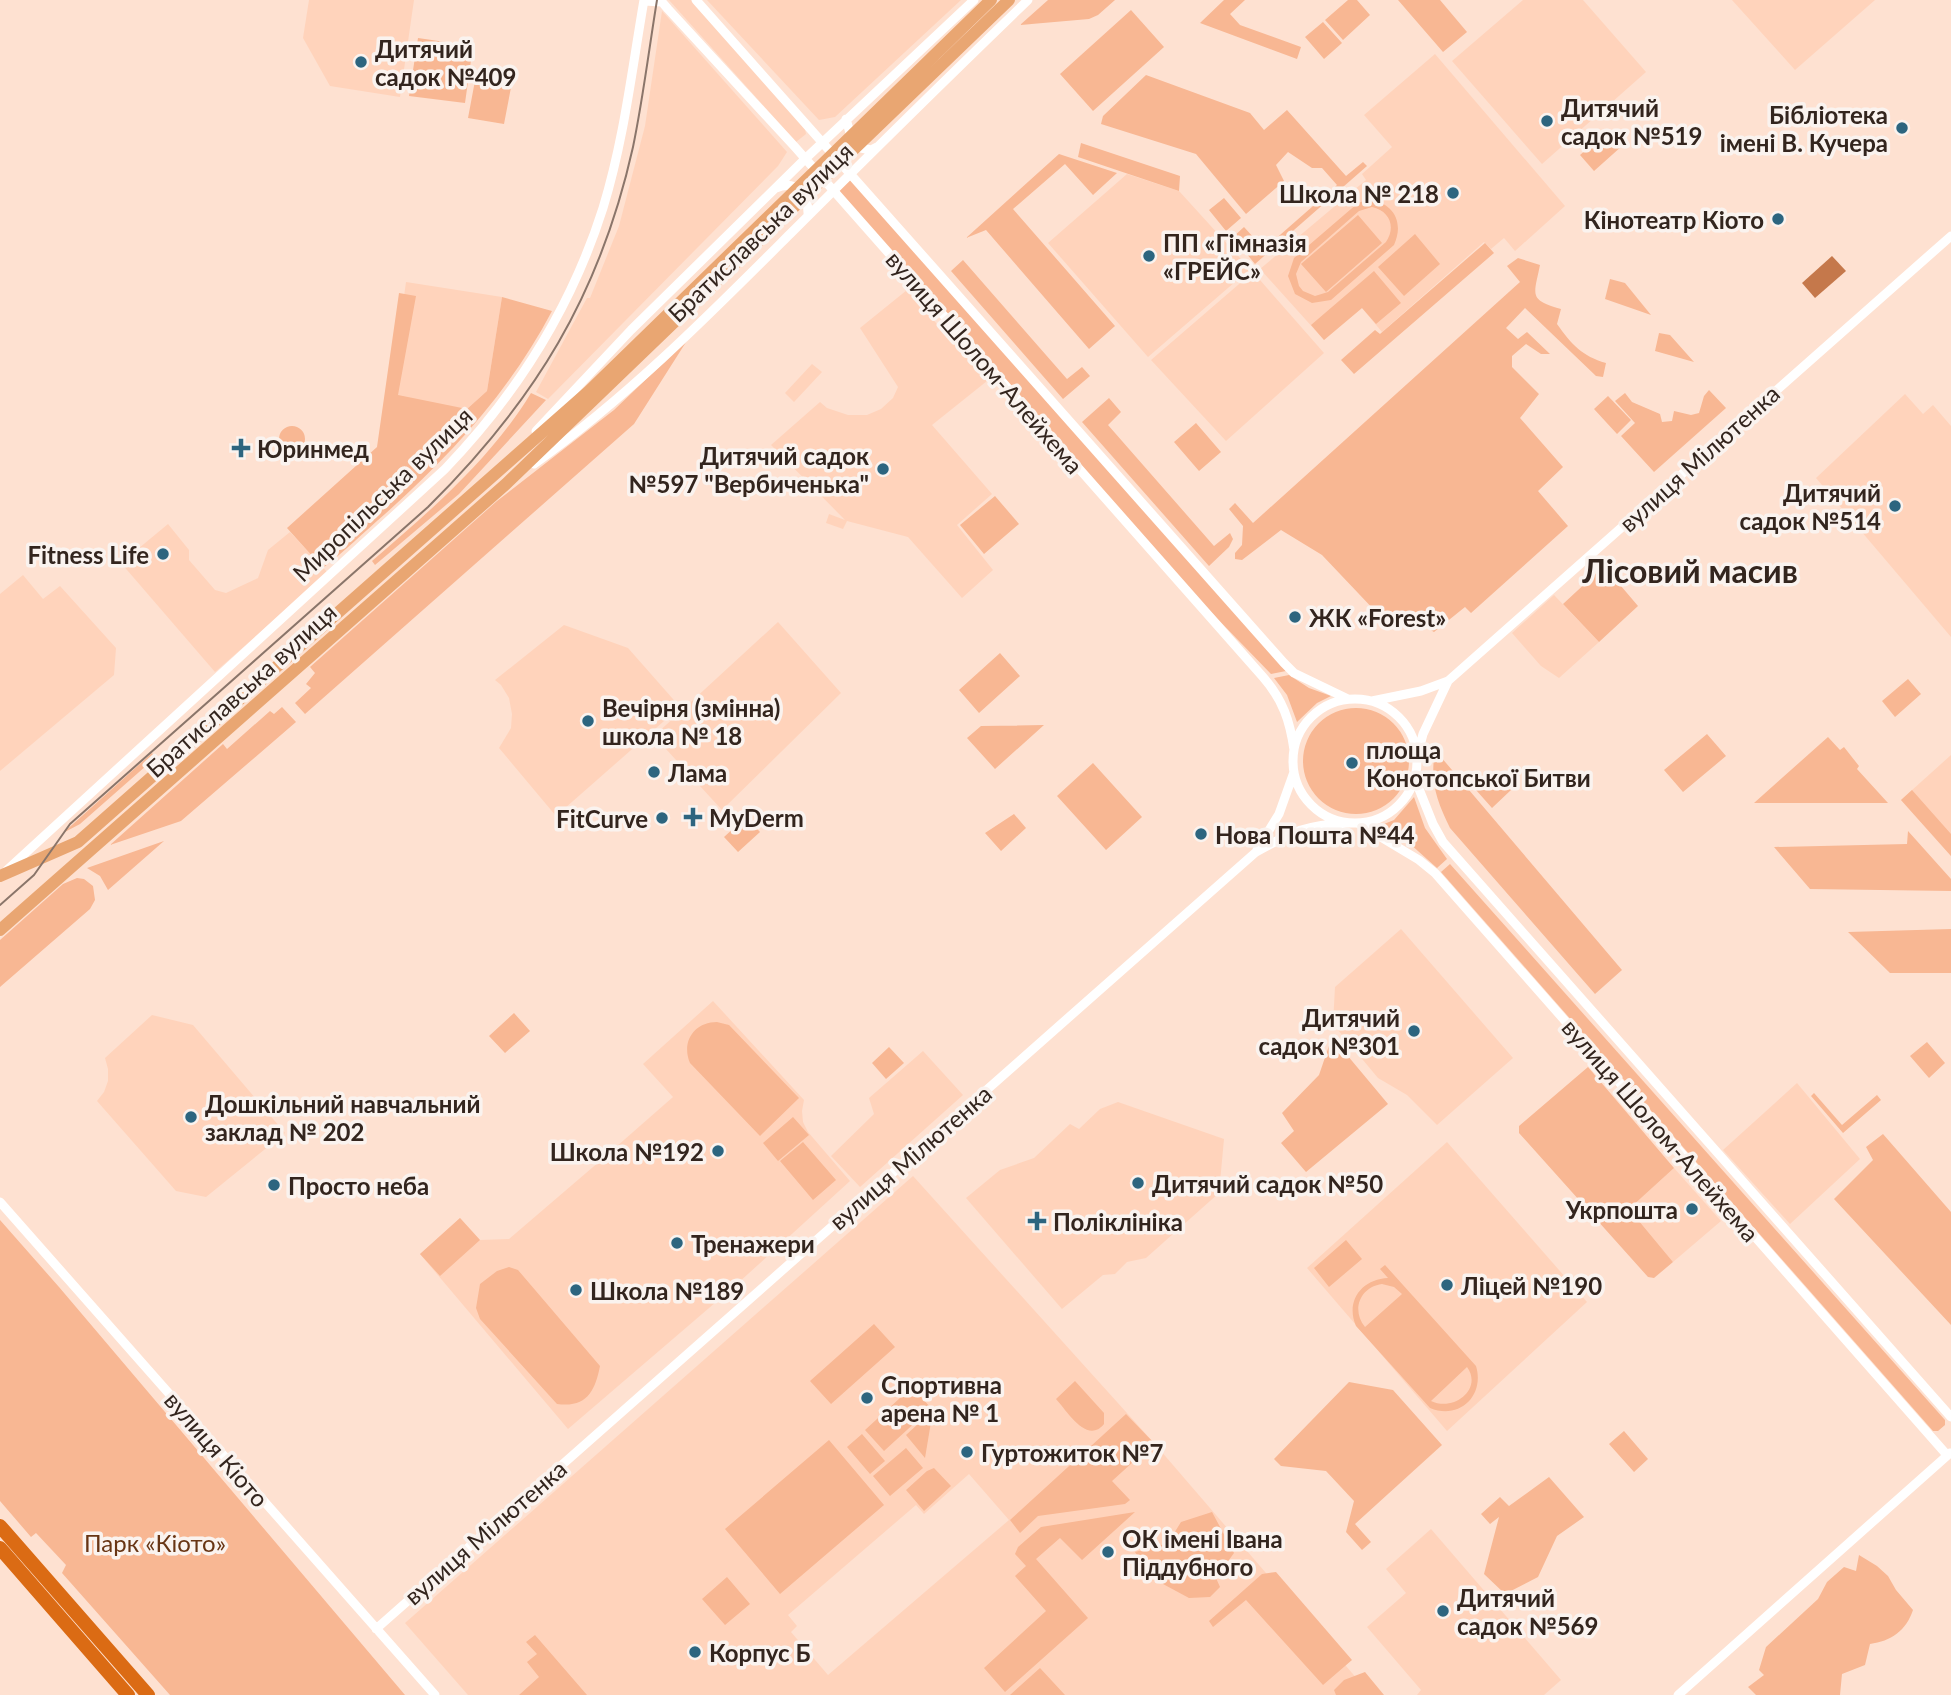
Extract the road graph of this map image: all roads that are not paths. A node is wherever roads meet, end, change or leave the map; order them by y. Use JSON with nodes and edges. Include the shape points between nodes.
{"nodes":[{"id":1,"x":644,"y":0,"type":"edge"},
{"id":2,"x":696,"y":0,"type":"edge"},
{"id":3,"x":974,"y":0,"type":"edge"},
{"id":4,"x":992,"y":0,"type":"edge"},
{"id":5,"x":1009,"y":0,"type":"edge"},
{"id":6,"x":1028,"y":0,"type":"edge"},
{"id":7,"x":955,"y":43,"type":"junction"},
{"id":8,"x":846,"y":119,"type":"junction"},
{"id":9,"x":822,"y":143,"type":"junction"},
{"id":10,"x":877,"y":147,"type":"junction"},
{"id":11,"x":805,"y":159,"type":"junction"},
{"id":12,"x":850,"y":174,"type":"junction"},
{"id":13,"x":775,"y":189,"type":"junction"},
{"id":14,"x":832,"y":192,"type":"junction"},
{"id":15,"x":808,"y":216,"type":"junction"},
{"id":16,"x":1951,"y":236,"type":"edge"},
{"id":17,"x":503,"y":478,"type":"junction"},
{"id":18,"x":1448,"y":681,"type":"junction"},
{"id":19,"x":1348,"y":699,"type":"junction"},
{"id":20,"x":1372,"y":701,"type":"junction"},
{"id":21,"x":1294,"y":750,"type":"junction"},
{"id":22,"x":1417,"y":755,"type":"junction"},
{"id":23,"x":1294,"y":772,"type":"junction"},
{"id":24,"x":1415,"y":779,"type":"junction"},
{"id":25,"x":1354,"y":824,"type":"junction"},
{"id":26,"x":72,"y":845,"type":"junction"},
{"id":27,"x":1256,"y":852,"type":"junction"},
{"id":28,"x":78,"y":869,"type":"junction"},
{"id":29,"x":2,"y":875,"type":"edge"},
{"id":30,"x":0,"y":930,"type":"edge"},
{"id":31,"x":0,"y":1202,"type":"edge"},
{"id":32,"x":1951,"y":1417,"type":"edge"},
{"id":33,"x":1949,"y":1453,"type":"edge"},
{"id":34,"x":0,"y":1526,"type":"edge"},
{"id":35,"x":0,"y":1548,"type":"edge"},
{"id":36,"x":376,"y":1629,"type":"junction"},
{"id":37,"x":128,"y":1695,"type":"edge"},
{"id":38,"x":148,"y":1695,"type":"edge"},
{"id":39,"x":435,"y":1695,"type":"edge"},
{"id":40,"x":1678,"y":1695,"type":"edge"}],
"edges":[{"from":1,"to":11,"type":"street","name":"вулиця Шолом-Алейхема","via":[[662,2]]},
{"from":1,"to":29,"type":"street","name":"Миропільська вулиця","via":[[629,95],[603,209],[562,312],[509,394],[445,469]]},
{"from":2,"to":9,"type":"street","name":"вулиця Шолом-Алейхема"},
{"from":3,"to":8,"type":"street","name":"Братиславська вулиця"},
{"from":4,"to":7,"type":"main road","name":"Братиславська вулиця"},
{"from":5,"to":7,"type":"main road","name":"Братиславська вулиця"},
{"from":6,"to":10,"type":"street","name":"Братиславська вулиця"},
{"from":7,"to":17,"type":"main road","name":"Братиславська вулиця"},
{"from":8,"to":9,"type":"street","name":"Братиславська вулиця"},
{"from":8,"to":10,"type":"street","via":[[861,148]]},
{"from":9,"to":11,"type":"street","name":"Братиславська вулиця"},
{"from":9,"to":12,"type":"street","name":"вулиця Шолом-Алейхема"},
{"from":10,"to":12,"type":"street","name":"Братиславська вулиця"},
{"from":11,"to":13,"type":"street","name":"Братиславська вулиця"},
{"from":11,"to":14,"type":"street","name":"вулиця Шолом-Алейхема"},
{"from":12,"to":14,"type":"street","name":"Братиславська вулиця"},
{"from":12,"to":19,"type":"street","name":"вулиця Шолом-Алейхема","via":[[1284,663],[1294,673]]},
{"from":13,"to":15,"type":"street","via":[[785,184],[795,187],[805,197]]},
{"from":13,"to":17,"type":"street","name":"Братиславська вулиця","via":[[612,349]]},
{"from":14,"to":15,"type":"street","name":"Братиславська вулиця"},
{"from":14,"to":21,"type":"street","name":"вулиця Шолом-Алейхема","via":[[1274,690],[1285,708]]},
{"from":15,"to":17,"type":"street","name":"Братиславська вулиця","via":[[593,420]]},
{"from":16,"to":18,"type":"street","name":"вулиця Мілютенка"},
{"from":17,"to":26,"type":"main road","name":"Братиславська вулиця"},
{"from":17,"to":28,"type":"main road","name":"Братиславська вулиця"},
{"from":18,"to":20,"type":"street","name":"вулиця Мілютенка"},
{"from":18,"to":22,"type":"street","name":"вулиця Мілютенка"},
{"from":19,"to":20,"type":"street"},
{"from":19,"to":21,"type":"street","via":[[1329,704],[1312,716]]},
{"from":20,"to":22,"type":"street","via":[[1403,721]]},
{"from":21,"to":23,"type":"street"},
{"from":22,"to":24,"type":"street"},
{"from":23,"to":25,"type":"street","via":[[1304,797],[1318,812]]},
{"from":23,"to":27,"type":"street","name":"вулиця Мілютенка","via":[[1279,814]]},
{"from":24,"to":25,"type":"street","via":[[1395,809],[1380,819]]},
{"from":24,"to":32,"type":"street","name":"вулиця Шолом-Алейхема","via":[[1443,842]]},
{"from":25,"to":27,"type":"street","name":"вулиця Мілютенка","via":[[1319,824],[1295,830]]},
{"from":25,"to":33,"type":"street","name":"вулиця Шолом-Алейхема","via":[[1435,873]]},
{"from":26,"to":28,"type":"main road","via":[[70,858]]},
{"from":26,"to":29,"type":"main road","name":"Братиславська вулиця"},
{"from":27,"to":36,"type":"street","name":"вулиця Мілютенка"},
{"from":28,"to":30,"type":"main road","name":"Братиславська вулиця"},
{"from":31,"to":36,"type":"street","name":"вулиця Кіото"},
{"from":33,"to":40,"type":"street"},
{"from":34,"to":38,"type":"highway"},
{"from":35,"to":37,"type":"highway"},
{"from":36,"to":39,"type":"street","name":"вулиця Кіото"}]}
